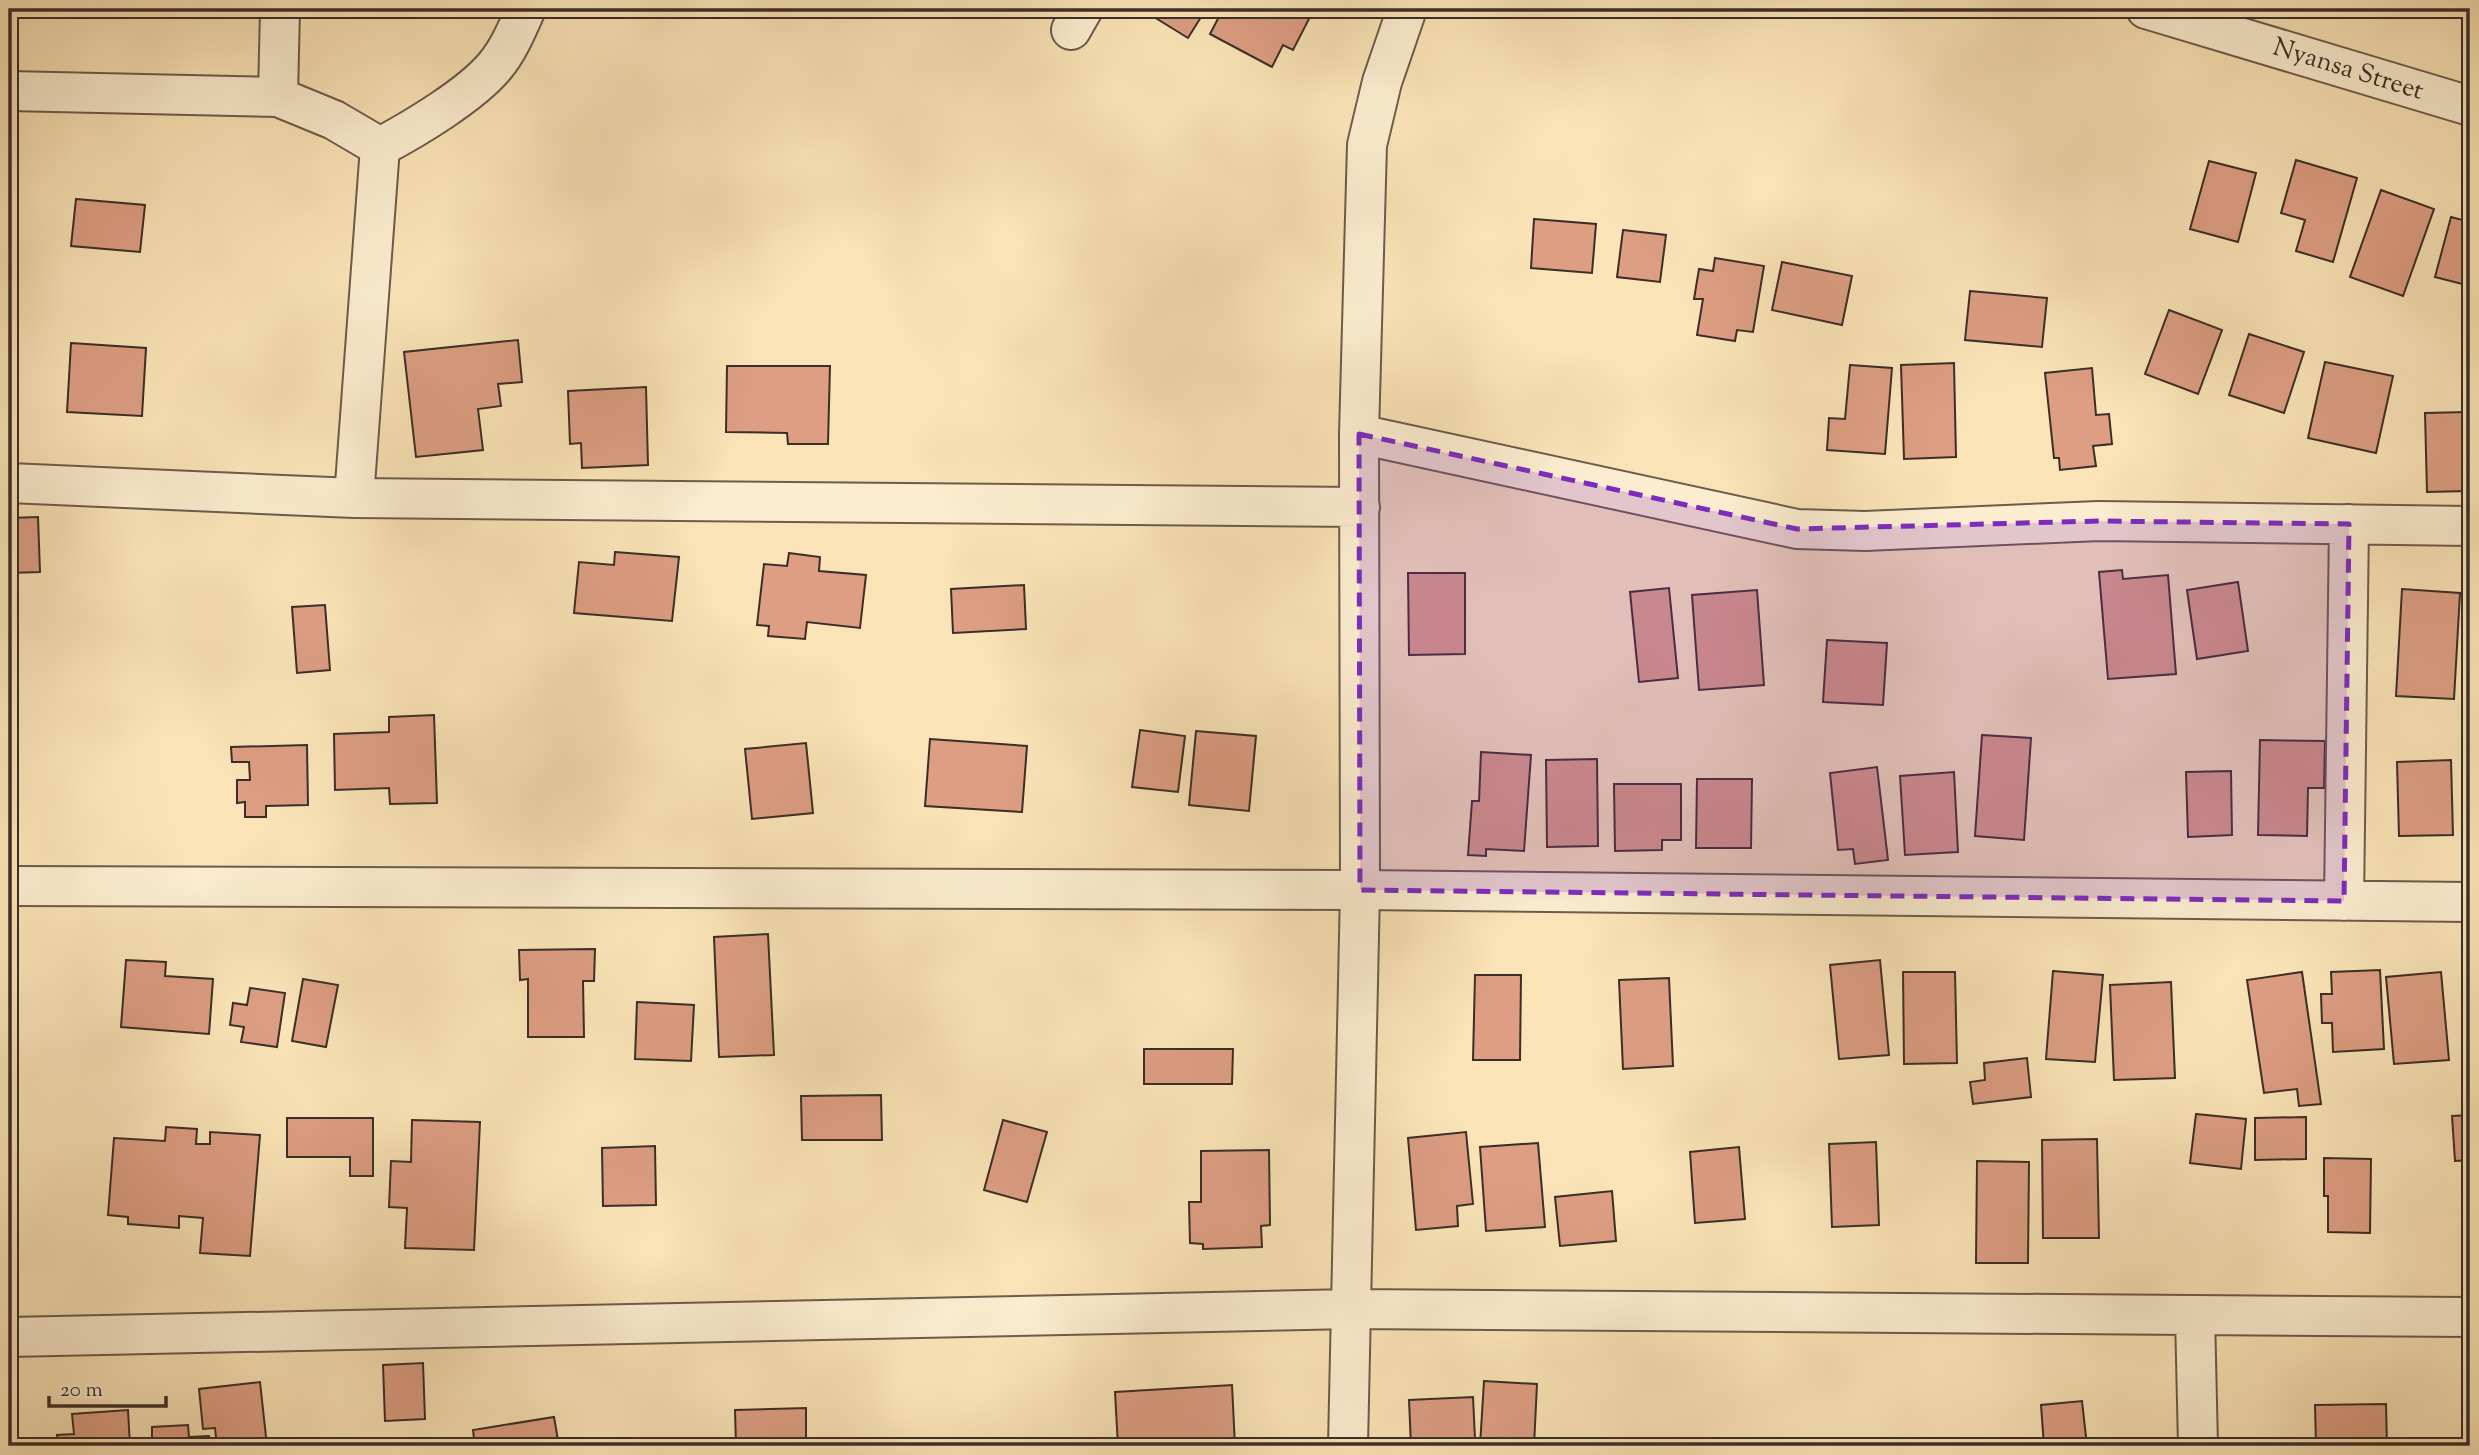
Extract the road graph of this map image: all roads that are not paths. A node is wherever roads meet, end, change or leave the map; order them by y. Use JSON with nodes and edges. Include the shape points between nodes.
{"nodes":[{"id":1,"x":280,"y":9,"type":"edge"},
{"id":2,"x":526,"y":9,"type":"edge"},
{"id":3,"x":1407,"y":9,"type":"edge"},
{"id":4,"x":2146,"y":9,"type":"edge"},
{"id":5,"x":9,"y":91,"type":"edge"},
{"id":6,"x":278,"y":97,"type":"junction"},
{"id":7,"x":2470,"y":106,"type":"edge"},
{"id":8,"x":380,"y":147,"type":"junction"},
{"id":9,"x":1359,"y":434,"type":"junction"},
{"id":10,"x":9,"y":483,"type":"edge"},
{"id":11,"x":354,"y":498,"type":"junction"},
{"id":12,"x":1360,"y":507,"type":"junction"},
{"id":13,"x":2349,"y":524,"type":"junction"},
{"id":14,"x":2470,"y":526,"type":"edge"},
{"id":15,"x":9,"y":886,"type":"edge"},
{"id":16,"x":1360,"y":890,"type":"junction"},
{"id":17,"x":2344,"y":901,"type":"junction"},
{"id":18,"x":2470,"y":902,"type":"edge"},
{"id":19,"x":1352,"y":1309,"type":"junction"},
{"id":20,"x":2195,"y":1315,"type":"junction"},
{"id":21,"x":2470,"y":1317,"type":"edge"},
{"id":22,"x":9,"y":1337,"type":"edge"},
{"id":23,"x":1348,"y":1446,"type":"edge"},
{"id":24,"x":2198,"y":1446,"type":"edge"}],
"edges":[{"from":1,"to":6,"type":"street"},
{"from":2,"to":8,"type":"street","via":[[514,39],[494,68],[426,122]]},
{"from":3,"to":9,"type":"street","via":[[1367,145]]},
{"from":4,"to":7,"type":"street","name":"Nyansa Street"},
{"from":5,"to":6,"type":"street"},
{"from":6,"to":8,"type":"street","via":[[334,120]]},
{"from":8,"to":11,"type":"street"},
{"from":9,"to":12,"type":"street"},
{"from":9,"to":13,"type":"street","via":[[1797,528],[1865,531],[2099,521]]},
{"from":10,"to":11,"type":"street"},
{"from":11,"to":12,"type":"street"},
{"from":12,"to":16,"type":"street"},
{"from":13,"to":14,"type":"street"},
{"from":13,"to":17,"type":"street"},
{"from":15,"to":16,"type":"street"},
{"from":16,"to":17,"type":"street"},
{"from":16,"to":19,"type":"street"},
{"from":17,"to":18,"type":"street"},
{"from":19,"to":20,"type":"street"},
{"from":19,"to":22,"type":"street"},
{"from":19,"to":23,"type":"street"},
{"from":20,"to":21,"type":"street"},
{"from":20,"to":24,"type":"street"}]}
